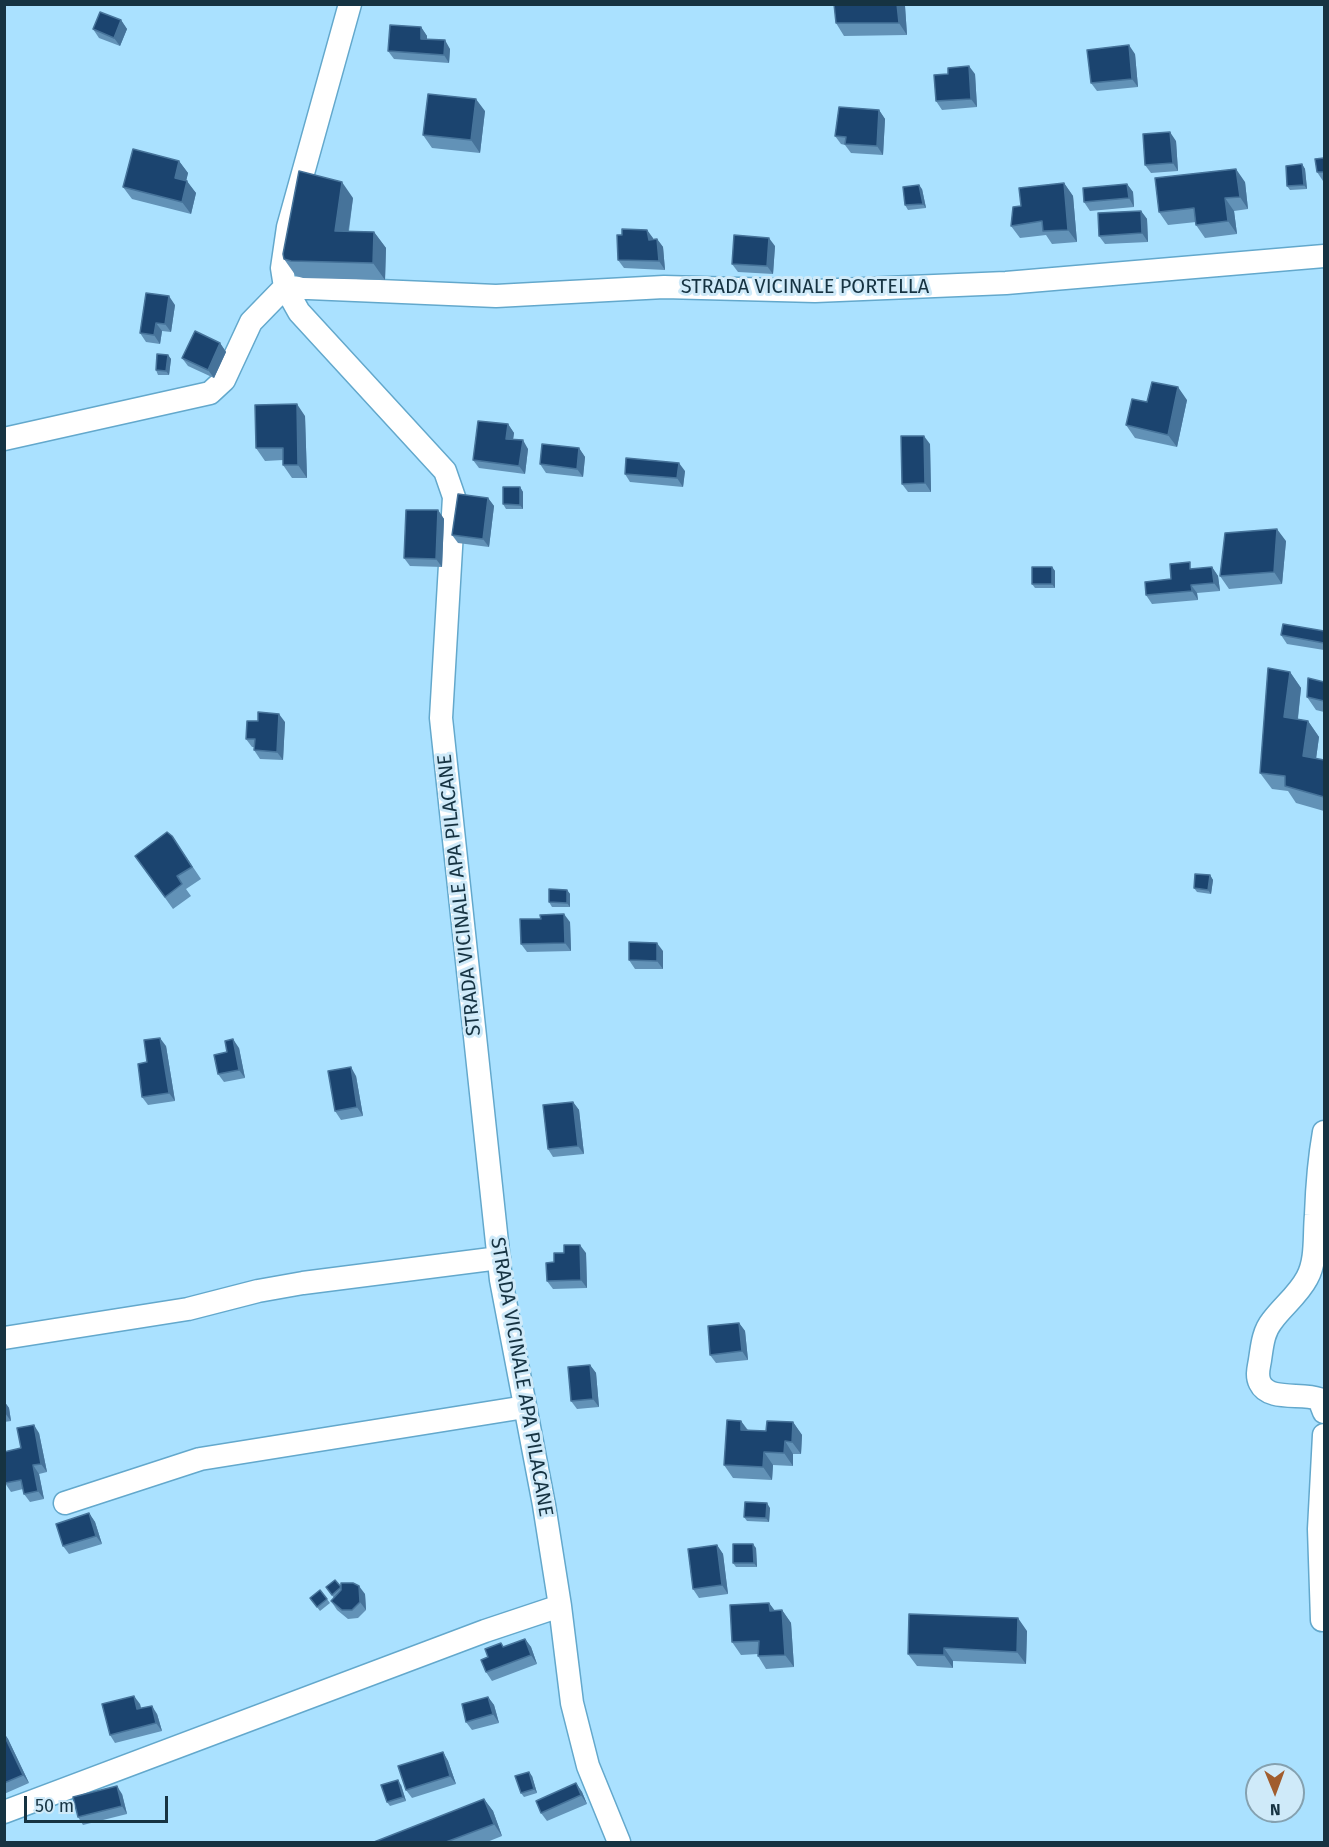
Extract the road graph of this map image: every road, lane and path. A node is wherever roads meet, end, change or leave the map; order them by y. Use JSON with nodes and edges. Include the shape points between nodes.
{"nodes":[{"id":1,"x":350,"y":4,"type":"edge"},
{"id":2,"x":1324,"y":256,"type":"edge"},
{"id":3,"x":285,"y":287,"type":"junction"},
{"id":4,"x":4,"y":439,"type":"edge"},
{"id":5,"x":1324,"y":1132,"type":"edge"},
{"id":6,"x":499,"y":1258,"type":"junction"},
{"id":7,"x":4,"y":1338,"type":"edge"},
{"id":8,"x":525,"y":1407,"type":"junction"},
{"id":9,"x":1324,"y":1412,"type":"edge"},
{"id":10,"x":1324,"y":1435,"type":"edge"},
{"id":11,"x":65,"y":1503,"type":"dead end"},
{"id":12,"x":560,"y":1606,"type":"junction"},
{"id":13,"x":1322,"y":1620,"type":"dead end"},
{"id":14,"x":4,"y":1812,"type":"edge"},
{"id":15,"x":619,"y":1842,"type":"edge"}],
"edges":[{"from":1,"to":3,"type":"street","name":"STRADA VICINALE APA PILACANE","via":[[288,227],[282,268]]},
{"from":2,"to":3,"type":"street","name":"STRADA VICINALE PORTELLA","via":[[1006,283],[815,291],[664,287],[496,296]]},
{"from":3,"to":4,"type":"street","via":[[251,322],[224,380],[210,393]]},
{"from":3,"to":6,"type":"street","name":"STRADA VICINALE APA PILACANE","via":[[298,312],[445,471],[454,497],[441,718]]},
{"from":5,"to":9,"type":"street","via":[[1313,1262],[1296,1295],[1270,1323],[1257,1375],[1267,1392],[1319,1399]]},
{"from":6,"to":7,"type":"street","via":[[303,1283],[188,1309]]},
{"from":6,"to":8,"type":"street","name":"STRADA VICINALE APA PILACANE"},
{"from":8,"to":11,"type":"street","via":[[200,1459]]},
{"from":8,"to":12,"type":"street","name":"STRADA VICINALE APA PILACANE"},
{"from":10,"to":13,"type":"street","via":[[1319,1529]]},
{"from":12,"to":14,"type":"street"},
{"from":12,"to":15,"type":"street","name":"STRADA VICINALE APA PILACANE","via":[[572,1703],[588,1766]]}]}
